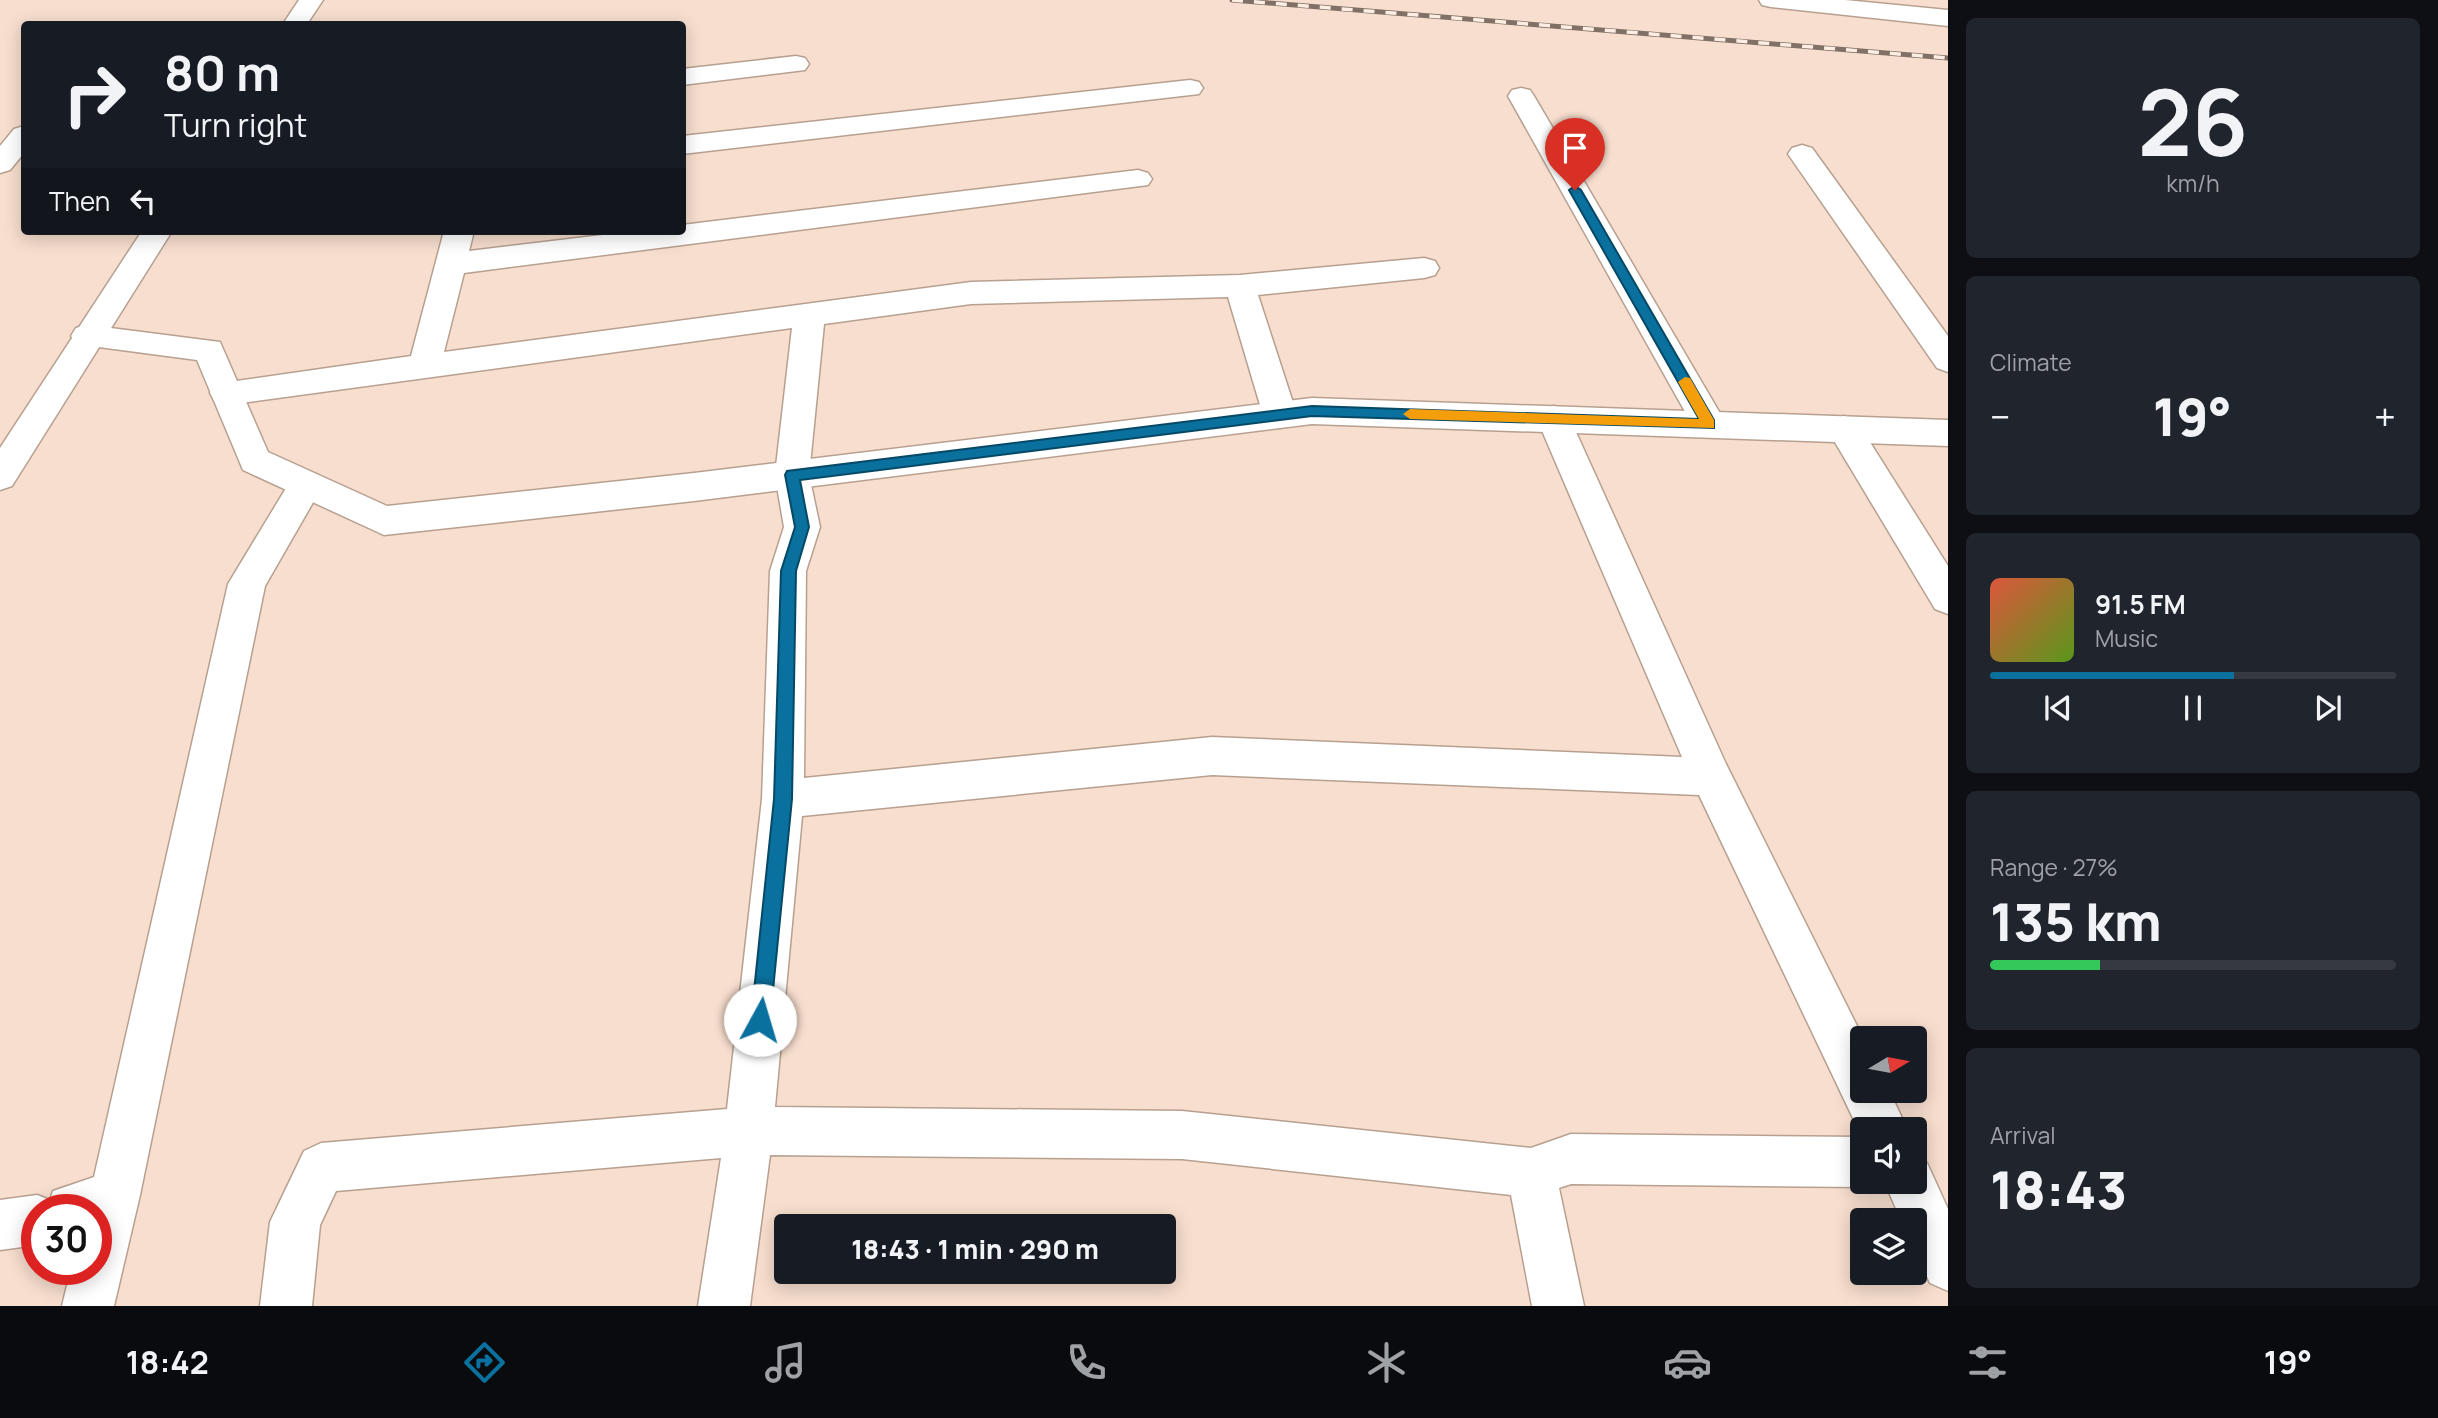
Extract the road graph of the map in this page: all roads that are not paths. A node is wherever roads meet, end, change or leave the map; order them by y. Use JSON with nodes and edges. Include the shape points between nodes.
{"nodes":[{"id":1,"x":311,"y":0,"type":"edge"},
{"id":2,"x":1784,"y":1,"type":"edge"},
{"id":3,"x":1948,"y":18,"type":"edge"},
{"id":4,"x":297,"y":21,"type":"edge"},
{"id":5,"x":796,"y":64,"type":"dead end"},
{"id":6,"x":686,"y":77,"type":"edge"},
{"id":7,"x":1190,"y":88,"type":"dead end"},
{"id":8,"x":1521,"y":96,"type":"dead end"},
{"id":9,"x":21,"y":139,"type":"edge"},
{"id":10,"x":686,"y":145,"type":"edge"},
{"id":11,"x":1802,"y":154,"type":"dead end"},
{"id":12,"x":0,"y":164,"type":"edge"},
{"id":13,"x":1138,"y":179,"type":"dead end"},
{"id":14,"x":154,"y":235,"type":"edge"},
{"id":15,"x":458,"y":235,"type":"edge"},
{"id":16,"x":685,"y":235,"type":"edge"},
{"id":17,"x":686,"y":235,"type":"edge"},
{"id":18,"x":451,"y":264,"type":"junction"},
{"id":19,"x":1424,"y":268,"type":"dead end"},
{"id":20,"x":1240,"y":286,"type":"junction"},
{"id":21,"x":809,"y":315,"type":"junction"},
{"id":22,"x":87,"y":336,"type":"junction"},
{"id":23,"x":1948,"y":360,"type":"edge"},
{"id":24,"x":424,"y":366,"type":"junction"},
{"id":25,"x":227,"y":393,"type":"junction"},
{"id":26,"x":1280,"y":415,"type":"junction"},
{"id":27,"x":1554,"y":419,"type":"junction"},
{"id":28,"x":1709,"y":424,"type":"junction"},
{"id":29,"x":1844,"y":429,"type":"junction"},
{"id":30,"x":1948,"y":433,"type":"edge"},
{"id":31,"x":792,"y":475,"type":"junction"},
{"id":32,"x":0,"y":476,"type":"edge"},
{"id":33,"x":306,"y":485,"type":"junction"},
{"id":34,"x":1948,"y":598,"type":"edge"},
{"id":35,"x":1712,"y":777,"type":"junction"},
{"id":36,"x":783,"y":799,"type":"junction"},
{"id":37,"x":1850,"y":1060,"type":"edge"},
{"id":38,"x":749,"y":1131,"type":"junction"},
{"id":39,"x":1850,"y":1162,"type":"edge"},
{"id":40,"x":1531,"y":1173,"type":"junction"},
{"id":41,"x":95,"y":1194,"type":"edge"},
{"id":42,"x":1915,"y":1194,"type":"edge"},
{"id":43,"x":21,"y":1222,"type":"edge"},
{"id":44,"x":0,"y":1225,"type":"edge"},
{"id":45,"x":1948,"y":1265,"type":"edge"},
{"id":46,"x":89,"y":1285,"type":"edge"},
{"id":47,"x":88,"y":1306,"type":"edge"},
{"id":48,"x":286,"y":1306,"type":"edge"},
{"id":49,"x":724,"y":1306,"type":"edge"},
{"id":50,"x":1558,"y":1306,"type":"edge"}],
"edges":[{"from":1,"to":4,"type":"street"},
{"from":2,"to":3,"type":"street"},
{"from":5,"to":6,"type":"street"},
{"from":7,"to":10,"type":"street"},
{"from":8,"to":28,"type":"street"},
{"from":9,"to":12,"type":"street"},
{"from":11,"to":23,"type":"street"},
{"from":13,"to":17,"type":"street"},
{"from":14,"to":22,"type":"street"},
{"from":15,"to":18,"type":"street"},
{"from":16,"to":18,"type":"street"},
{"from":18,"to":24,"type":"street"},
{"from":19,"to":20,"type":"street"},
{"from":20,"to":21,"type":"street","via":[[971,293]]},
{"from":20,"to":26,"type":"street"},
{"from":21,"to":24,"type":"street"},
{"from":21,"to":31,"type":"street"},
{"from":22,"to":25,"type":"street","via":[[209,350]]},
{"from":22,"to":32,"type":"street"},
{"from":24,"to":25,"type":"street"},
{"from":25,"to":33,"type":"street","via":[[256,461]]},
{"from":26,"to":27,"type":"street","via":[[1312,411]]},
{"from":26,"to":31,"type":"street"},
{"from":27,"to":28,"type":"street"},
{"from":27,"to":35,"type":"street"},
{"from":28,"to":29,"type":"street"},
{"from":29,"to":30,"type":"street"},
{"from":29,"to":34,"type":"street"},
{"from":31,"to":33,"type":"street","via":[[384,521]]},
{"from":31,"to":36,"type":"street","via":[[802,527],[788,571]]},
{"from":33,"to":41,"type":"street","via":[[247,584]]},
{"from":35,"to":36,"type":"street","via":[[1212,756]]},
{"from":35,"to":37,"type":"street"},
{"from":36,"to":38,"type":"street"},
{"from":38,"to":40,"type":"street","via":[[1182,1135]]},
{"from":38,"to":48,"type":"street","via":[[321,1168],[295,1222]]},
{"from":38,"to":49,"type":"street"},
{"from":39,"to":40,"type":"street","via":[[1571,1160]]},
{"from":40,"to":50,"type":"street"},
{"from":42,"to":45,"type":"street"},
{"from":43,"to":44,"type":"street"},
{"from":46,"to":47,"type":"street"}]}
